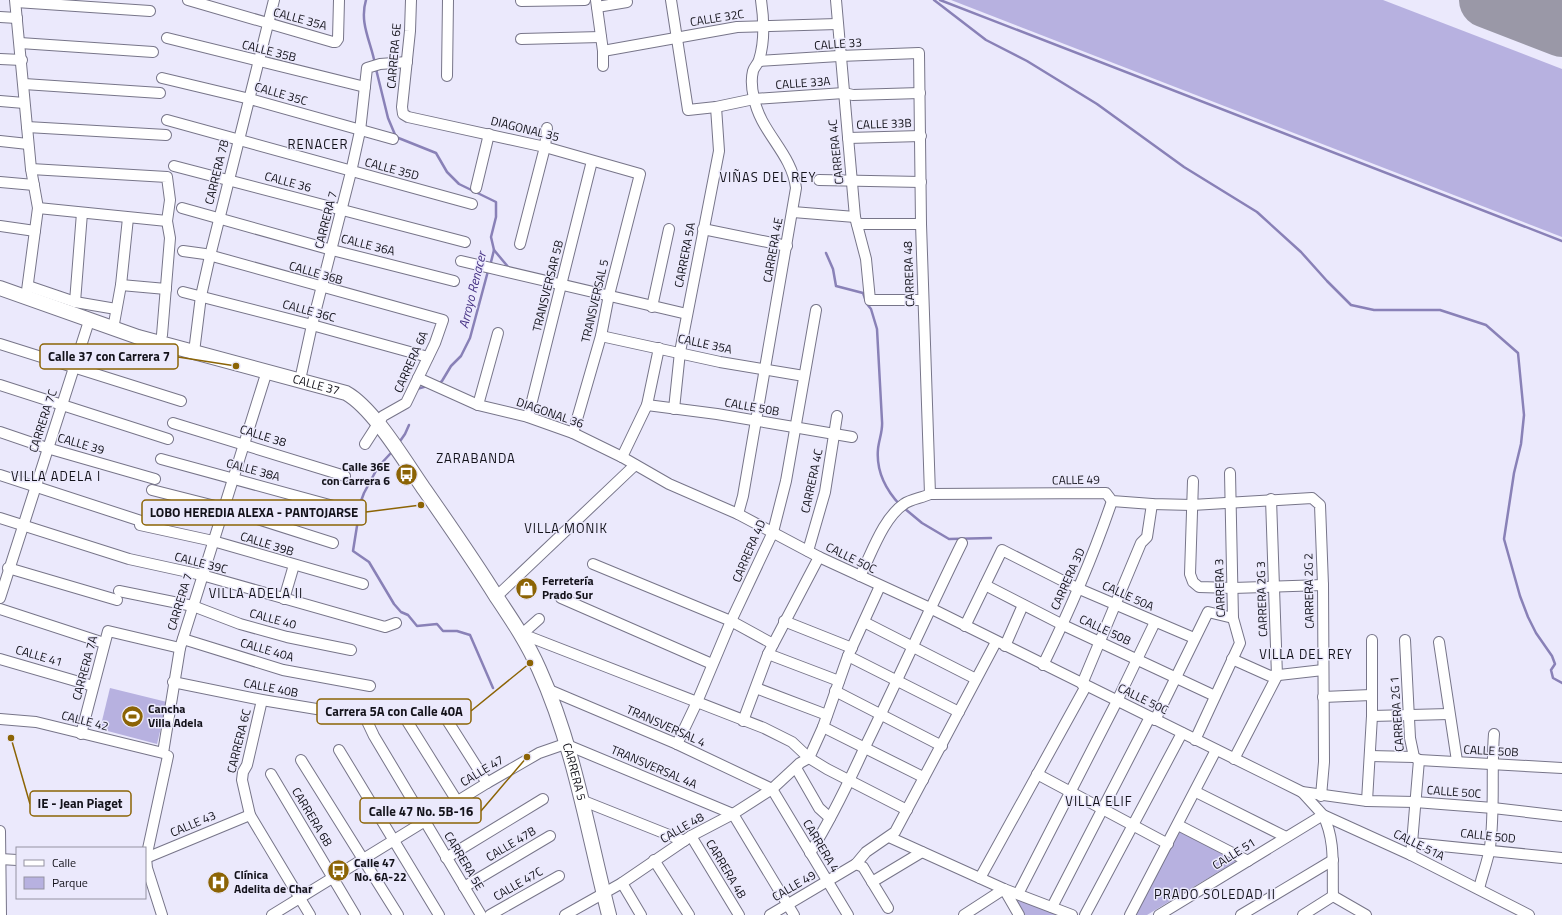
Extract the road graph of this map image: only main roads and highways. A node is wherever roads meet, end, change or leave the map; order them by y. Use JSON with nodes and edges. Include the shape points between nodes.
{"nodes":[{"id":1,"x":0,"y":288,"type":"edge"},
{"id":2,"x":522,"y":634,"type":"joint"},
{"id":3,"x":609,"y":915,"type":"edge"}],
"edges":[{"from":1,"to":2,"type":"main road","name":"CALLE 37","via":[[27,292],[89,321],[113,329],[346,393],[363,406],[377,423],[434,502]]},
{"from":2,"to":3,"type":"main road","name":"CARRERA 5","via":[[547,689],[565,744]]}]}
